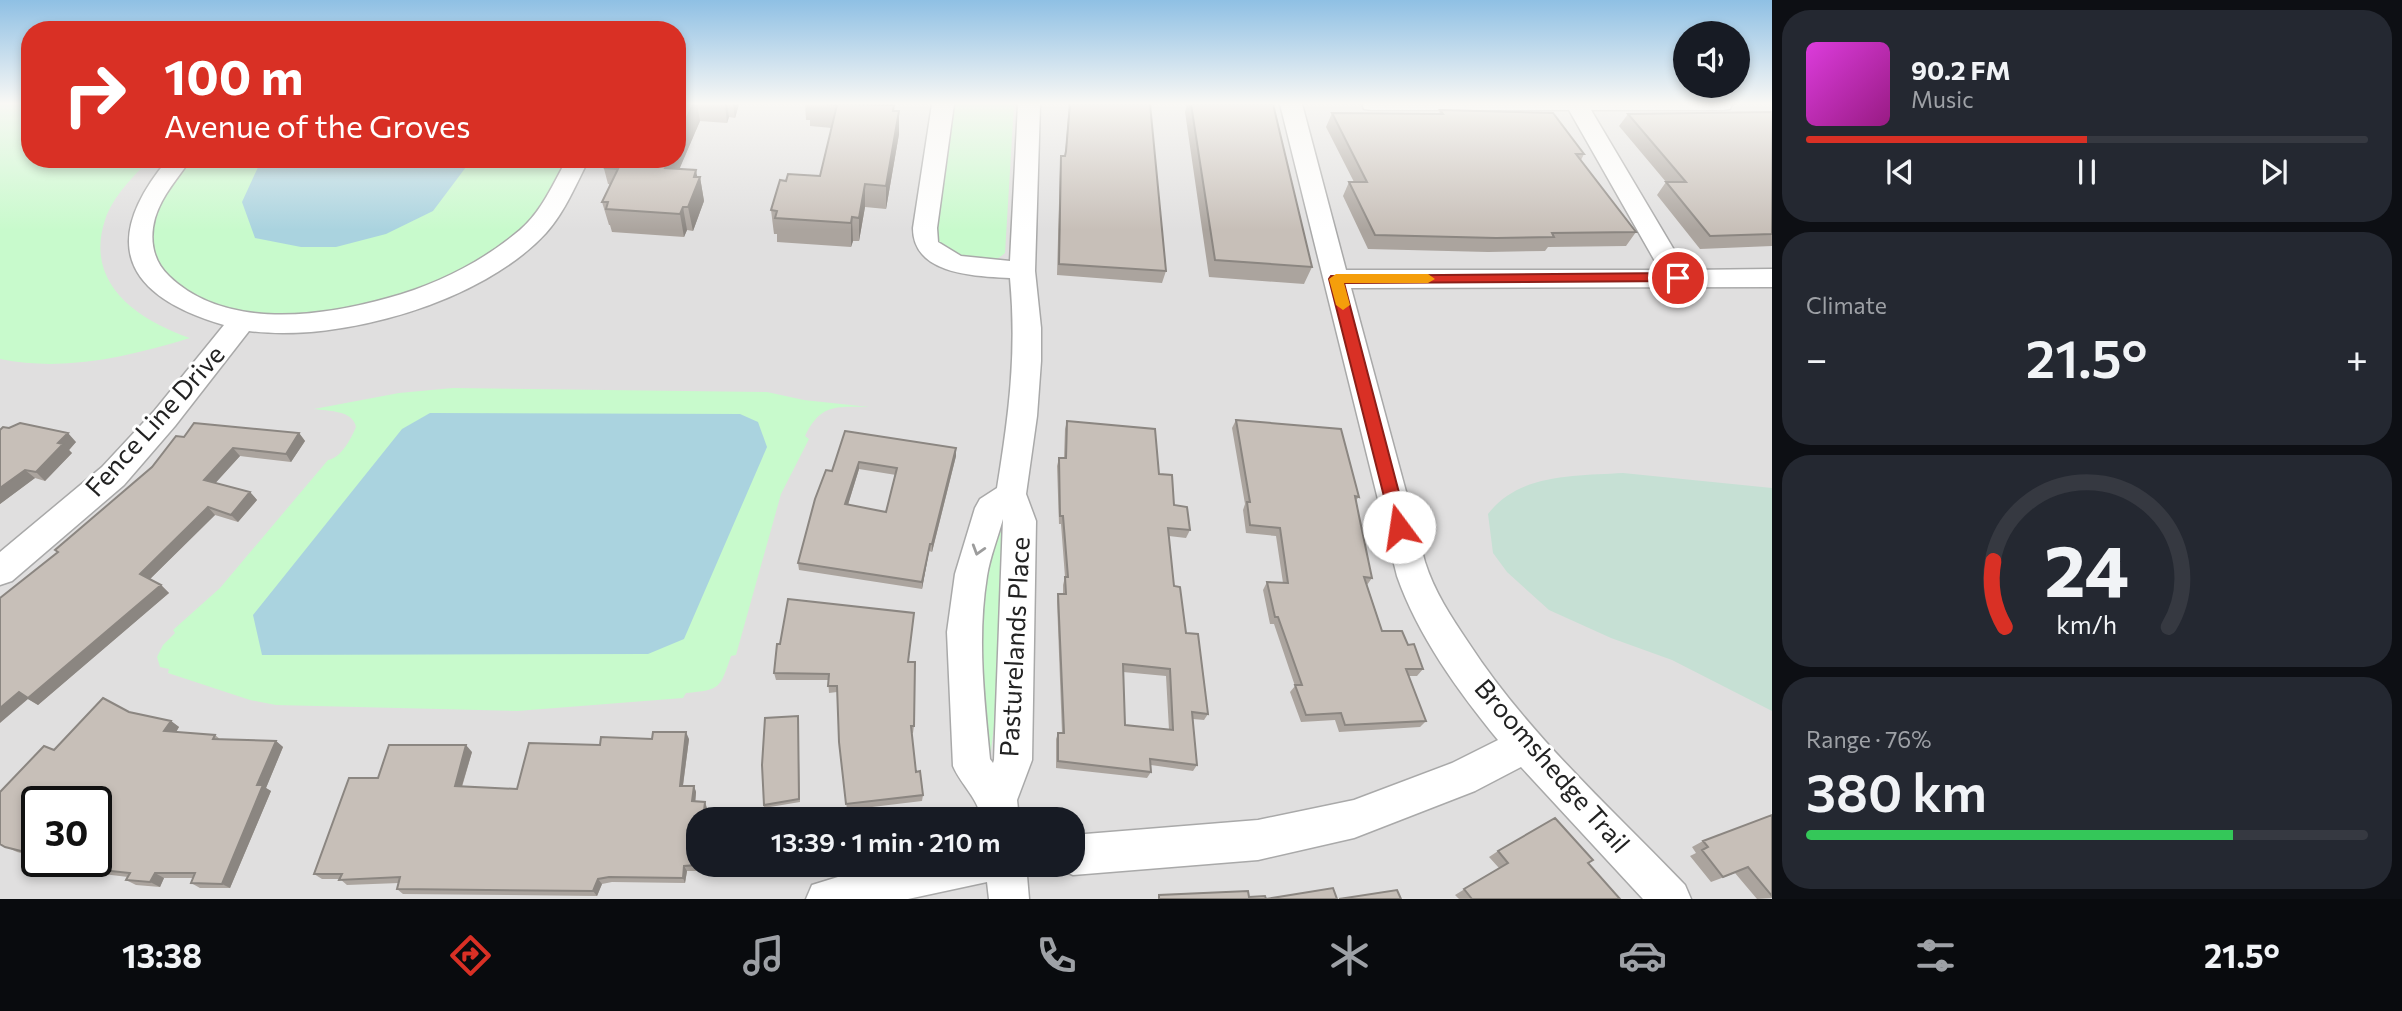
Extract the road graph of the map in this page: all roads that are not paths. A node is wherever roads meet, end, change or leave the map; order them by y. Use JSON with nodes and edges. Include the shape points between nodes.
{"nodes":[{"id":1,"x":937,"y":146,"type":"edge"},
{"id":2,"x":1027,"y":146,"type":"edge"},
{"id":3,"x":1302,"y":146,"type":"edge"},
{"id":4,"x":1600,"y":146,"type":"edge"},
{"id":5,"x":173,"y":168,"type":"edge"},
{"id":6,"x":573,"y":168,"type":"edge"},
{"id":7,"x":1022,"y":271,"type":"junction"},
{"id":8,"x":1678,"y":278,"type":"junction"},
{"id":9,"x":1772,"y":278,"type":"edge"},
{"id":10,"x":1336,"y":279,"type":"junction"},
{"id":11,"x":242,"y":321,"type":"junction"},
{"id":12,"x":1010,"y":494,"type":"junction"},
{"id":13,"x":0,"y":571,"type":"edge"},
{"id":14,"x":1526,"y":745,"type":"junction"},
{"id":15,"x":998,"y":807,"type":"edge"},
{"id":16,"x":1000,"y":807,"type":"edge"},
{"id":17,"x":1085,"y":854,"type":"edge"},
{"id":18,"x":918,"y":877,"type":"edge"},
{"id":19,"x":1007,"y":877,"type":"edge"},
{"id":20,"x":825,"y":899,"type":"edge"},
{"id":21,"x":1009,"y":899,"type":"edge"},
{"id":22,"x":1671,"y":899,"type":"edge"}],
"edges":[{"from":1,"to":7,"type":"street","via":[[925,228],[927,244],[937,256],[952,262]]},
{"from":2,"to":7,"type":"street","name":"Pasturelands Place"},
{"from":3,"to":10,"type":"street","name":"Broomshedge Trail"},
{"from":4,"to":8,"type":"street"},
{"from":5,"to":11,"type":"street","via":[[146,207],[138,231],[138,252],[147,271],[164,287],[207,310]]},
{"from":6,"to":11,"type":"street","via":[[557,200],[530,234],[444,288],[337,318]]},
{"from":7,"to":12,"type":"street","name":"Pasturelands Place","via":[[1027,361]]},
{"from":8,"to":9,"type":"street"},
{"from":8,"to":10,"type":"street"},
{"from":10,"to":14,"type":"street","name":"Broomshedge Trail","via":[[1416,582],[1455,654]]},
{"from":11,"to":13,"type":"street","name":"Fence Line Drive","via":[[113,476]]},
{"from":12,"to":15,"type":"street","name":"Pasturelands Place","one_way":true,"via":[[991,508],[971,574],[964,632],[972,766]]},
{"from":12,"to":16,"type":"street","name":"Pasturelands Place","via":[[1020,521],[1013,760]]},
{"from":14,"to":17,"type":"street","via":[[1462,778],[1354,819],[1258,840]]},
{"from":14,"to":22,"type":"street","name":"Broomshedge Trail"},
{"from":18,"to":20,"type":"street"},
{"from":19,"to":21,"type":"street"}]}
